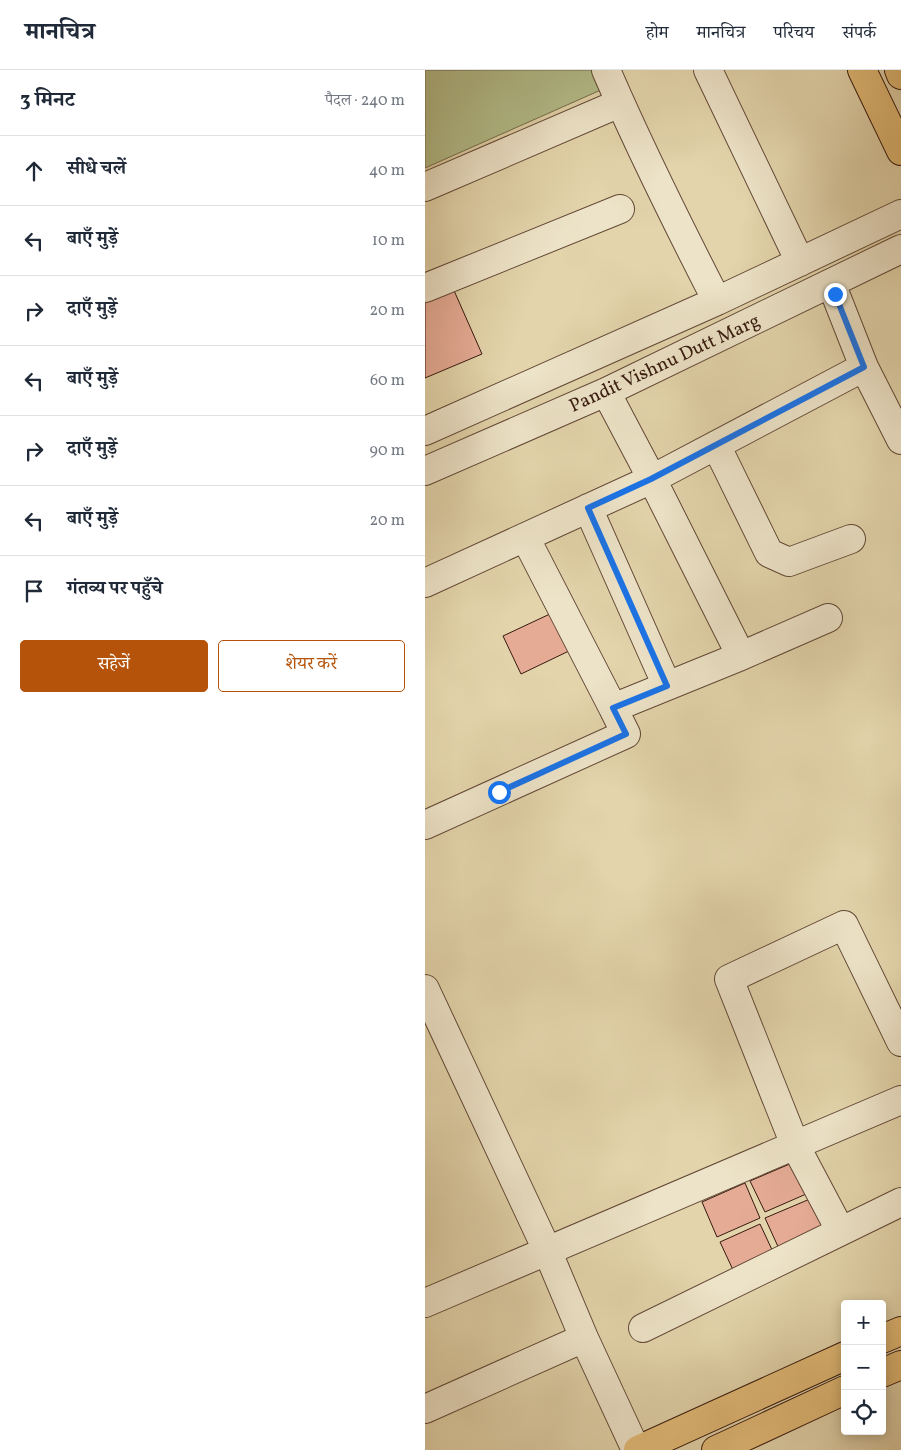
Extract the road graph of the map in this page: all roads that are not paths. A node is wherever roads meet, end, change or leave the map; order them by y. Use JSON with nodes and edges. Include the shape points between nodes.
{"nodes":[{"id":1,"x":607,"y":70,"type":"edge"},
{"id":2,"x":708,"y":70,"type":"edge"},
{"id":3,"x":862,"y":70,"type":"edge"},
{"id":4,"x":899,"y":70,"type":"edge"},
{"id":5,"x":901,"y":75,"type":"edge"},
{"id":6,"x":620,"y":103,"type":"junction"},
{"id":7,"x":901,"y":151,"type":"edge"},
{"id":8,"x":425,"y":187,"type":"edge"},
{"id":9,"x":620,"y":209,"type":"dead end"},
{"id":10,"x":901,"y":214,"type":"edge"},
{"id":11,"x":901,"y":248,"type":"edge"},
{"id":12,"x":800,"y":262,"type":"junction"},
{"id":13,"x":831,"y":282,"type":"junction"},
{"id":14,"x":425,"y":288,"type":"edge"},
{"id":15,"x":717,"y":301,"type":"junction"},
{"id":16,"x":864,"y":367,"type":"junction"},
{"id":17,"x":606,"y":392,"type":"junction"},
{"id":18,"x":425,"y":431,"type":"edge"},
{"id":19,"x":901,"y":440,"type":"edge"},
{"id":20,"x":716,"y":445,"type":"junction"},
{"id":21,"x":425,"y":471,"type":"edge"},
{"id":22,"x":651,"y":479,"type":"junction"},
{"id":23,"x":588,"y":508,"type":"junction"},
{"id":24,"x":525,"y":537,"type":"junction"},
{"id":25,"x":851,"y":539,"type":"dead end"},
{"id":26,"x":425,"y":583,"type":"edge"},
{"id":27,"x":828,"y":618,"type":"dead end"},
{"id":28,"x":741,"y":656,"type":"junction"},
{"id":29,"x":667,"y":686,"type":"junction"},
{"id":30,"x":613,"y":708,"type":"junction"},
{"id":31,"x":425,"y":825,"type":"edge"},
{"id":32,"x":425,"y":989,"type":"edge"},
{"id":33,"x":901,"y":1042,"type":"edge"},
{"id":34,"x":901,"y":1100,"type":"edge"},
{"id":35,"x":795,"y":1145,"type":"junction"},
{"id":36,"x":901,"y":1202,"type":"edge"},
{"id":37,"x":840,"y":1230,"type":"junction"},
{"id":38,"x":547,"y":1250,"type":"junction"},
{"id":39,"x":425,"y":1303,"type":"edge"},
{"id":40,"x":643,"y":1328,"type":"dead end"},
{"id":41,"x":901,"y":1331,"type":"edge"},
{"id":42,"x":886,"y":1337,"type":"edge"},
{"id":43,"x":584,"y":1338,"type":"junction"},
{"id":44,"x":841,"y":1358,"type":"edge"},
{"id":45,"x":901,"y":1365,"type":"edge"},
{"id":46,"x":886,"y":1371,"type":"edge"},
{"id":47,"x":841,"y":1392,"type":"edge"},
{"id":48,"x":425,"y":1410,"type":"edge"},
{"id":49,"x":637,"y":1450,"type":"edge"},
{"id":50,"x":715,"y":1450,"type":"edge"}],
"edges":[{"from":1,"to":6,"type":"street"},
{"from":2,"to":12,"type":"street"},
{"from":3,"to":7,"type":"main road"},
{"from":4,"to":5,"type":"main road"},
{"from":6,"to":8,"type":"street"},
{"from":6,"to":15,"type":"street"},
{"from":9,"to":14,"type":"street"},
{"from":10,"to":12,"type":"street","name":"Pandit Vishnu Dutt Marg"},
{"from":11,"to":13,"type":"street","name":"Pandit Vishnu Dutt Marg"},
{"from":12,"to":15,"type":"street","name":"Pandit Vishnu Dutt Marg"},
{"from":13,"to":16,"type":"street"},
{"from":13,"to":17,"type":"street","name":"Pandit Vishnu Dutt Marg"},
{"from":15,"to":18,"type":"street","name":"Pandit Vishnu Dutt Marg"},
{"from":16,"to":19,"type":"street"},
{"from":16,"to":20,"type":"street"},
{"from":17,"to":21,"type":"street","name":"Pandit Vishnu Dutt Marg"},
{"from":17,"to":22,"type":"street"},
{"from":20,"to":22,"type":"street"},
{"from":20,"to":25,"type":"street","via":[[769,553],[789,562]]},
{"from":22,"to":23,"type":"street"},
{"from":22,"to":28,"type":"street"},
{"from":23,"to":24,"type":"street"},
{"from":23,"to":29,"type":"street"},
{"from":24,"to":26,"type":"street"},
{"from":24,"to":30,"type":"street"},
{"from":27,"to":28,"type":"street"},
{"from":28,"to":29,"type":"street"},
{"from":29,"to":30,"type":"street"},
{"from":30,"to":31,"type":"street","via":[[626,734]]},
{"from":32,"to":38,"type":"street"},
{"from":33,"to":35,"type":"street","via":[[844,925],[729,979]]},
{"from":34,"to":35,"type":"street"},
{"from":35,"to":37,"type":"street"},
{"from":35,"to":38,"type":"street"},
{"from":36,"to":37,"type":"street"},
{"from":37,"to":40,"type":"street"},
{"from":38,"to":39,"type":"street"},
{"from":38,"to":43,"type":"street"},
{"from":41,"to":42,"type":"main road"},
{"from":43,"to":48,"type":"street"},
{"from":43,"to":49,"type":"street"},
{"from":44,"to":49,"type":"main road"},
{"from":45,"to":46,"type":"main road"},
{"from":47,"to":50,"type":"main road"}]}
